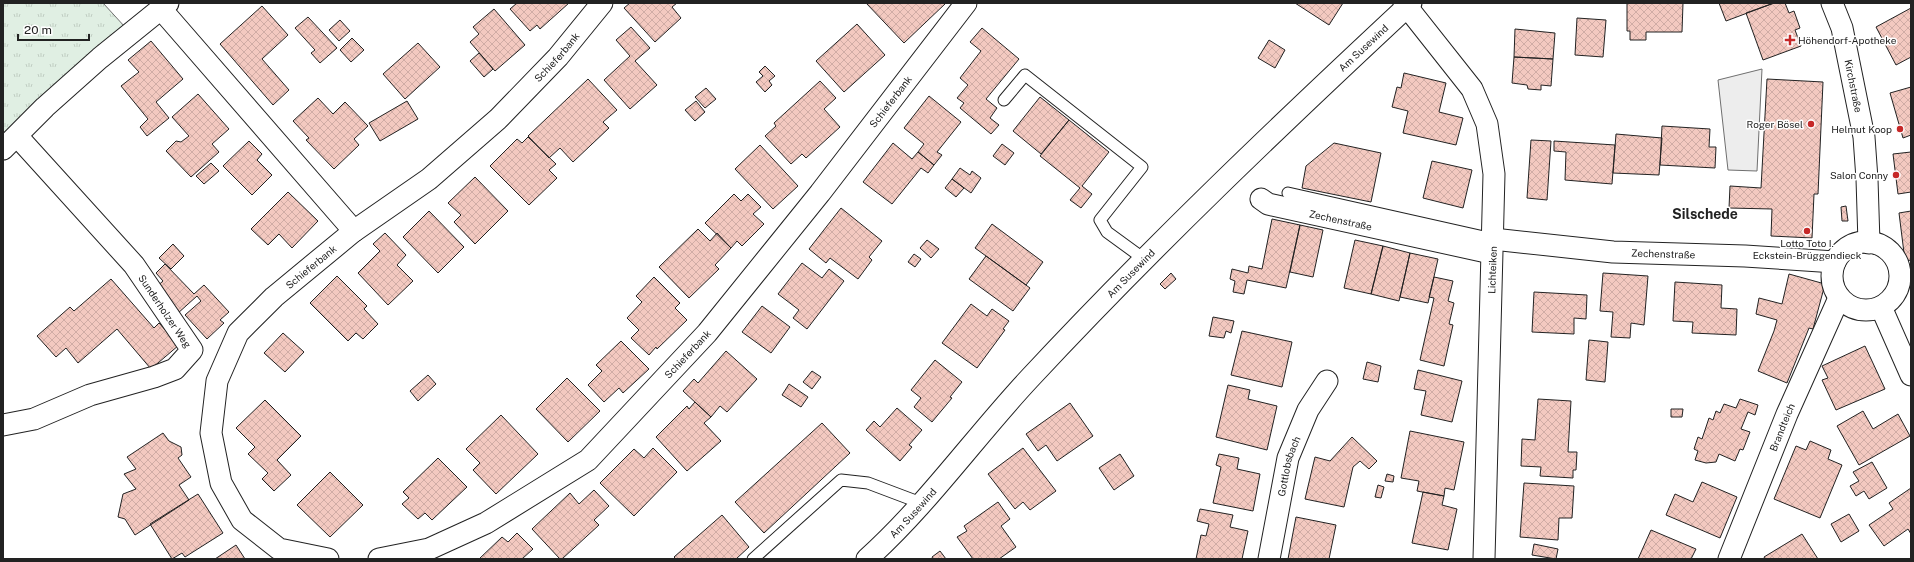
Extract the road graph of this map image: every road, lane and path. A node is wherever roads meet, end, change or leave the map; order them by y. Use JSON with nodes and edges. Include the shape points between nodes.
{"nodes":[{"id":1,"x":602,"y":3,"type":"edge"},
{"id":2,"x":966,"y":3,"type":"edge"},
{"id":3,"x":1832,"y":3,"type":"edge"},
{"id":4,"x":1408,"y":4,"type":"edge"},
{"id":5,"x":164,"y":6,"type":"edge"},
{"id":6,"x":1004,"y":100,"type":"dead end"},
{"id":7,"x":10,"y":142,"type":"edge"},
{"id":8,"x":1288,"y":193,"type":"dead end"},
{"id":9,"x":1261,"y":199,"type":"dead end"},
{"id":10,"x":354,"y":231,"type":"junction"},
{"id":11,"x":1869,"y":242,"type":"junction"},
{"id":12,"x":1492,"y":246,"type":"junction"},
{"id":13,"x":1144,"y":259,"type":"junction"},
{"id":14,"x":1835,"y":262,"type":"junction"},
{"id":15,"x":1905,"y":274,"type":"edge"},
{"id":16,"x":1839,"y":298,"type":"junction"},
{"id":17,"x":1881,"y":307,"type":"junction"},
{"id":18,"x":1911,"y":375,"type":"edge"},
{"id":19,"x":1327,"y":381,"type":"dead end"},
{"id":20,"x":3,"y":425,"type":"edge"},
{"id":21,"x":921,"y":503,"type":"junction"},
{"id":22,"x":428,"y":554,"type":"edge"},
{"id":23,"x":328,"y":559,"type":"edge"},
{"id":24,"x":378,"y":559,"type":"edge"},
{"id":25,"x":754,"y":559,"type":"edge"},
{"id":26,"x":867,"y":559,"type":"edge"},
{"id":27,"x":1269,"y":559,"type":"edge"},
{"id":28,"x":1484,"y":559,"type":"edge"},
{"id":29,"x":1729,"y":559,"type":"edge"}],
"edges":[{"from":1,"to":10,"type":"street","name":"Schieferbank","via":[[558,57],[498,120],[429,179]]},
{"from":2,"to":22,"type":"street","name":"Schieferbank","via":[[820,193],[707,333],[588,460],[486,523]]},
{"from":3,"to":11,"type":"street","name":"Kirchstraße","via":[[1842,28],[1864,137]]},
{"from":4,"to":12,"type":"street","name":"Lichteiken","via":[[1472,89],[1487,124],[1494,174]]},
{"from":4,"to":13,"type":"street","name":"Am Susewind"},
{"from":5,"to":7,"type":"street","name":"Sunderholzer Weg","via":[[100,58]]},
{"from":5,"to":10,"type":"street","name":"Sunderholzer Weg"},
{"from":6,"to":13,"type":"lane","via":[[1025,76],[1142,167],[1100,220],[1107,232]]},
{"from":7,"to":20,"type":"street","name":"Sunderholzer Weg","via":[[134,265],[192,350],[175,369],[90,395],[34,419]]},
{"from":8,"to":12,"type":"lane"},
{"from":9,"to":12,"type":"street","name":"Zechenstraße","via":[[1268,204]]},
{"from":10,"to":23,"type":"street","name":"Schieferbank","via":[[274,297],[238,333],[217,381],[211,433],[221,483],[242,520],[279,550]]},
{"from":11,"to":14,"type":"street","via":[[1849,247]]},
{"from":11,"to":15,"type":"street","via":[[1890,252]]},
{"from":12,"to":14,"type":"street","name":"Zechenstraße"},
{"from":12,"to":28,"type":"street","name":"Lichteiken"},
{"from":13,"to":21,"type":"street","name":"Am Susewind","via":[[1028,380]]},
{"from":14,"to":16,"type":"street","via":[[1832,277]]},
{"from":15,"to":17,"type":"street","via":[[1896,293]]},
{"from":16,"to":17,"type":"street","via":[[1859,310]]},
{"from":16,"to":29,"type":"street","name":"Brandteich","via":[[1787,414]]},
{"from":17,"to":18,"type":"street"},
{"from":19,"to":27,"type":"street","name":"Gottlobsbach","via":[[1308,410],[1288,458]]},
{"from":21,"to":25,"type":"lane","via":[[868,483],[841,480]]},
{"from":21,"to":26,"type":"street","name":"Am Susewind"},
{"from":22,"to":24,"type":"street","name":"Schieferbank"}]}
